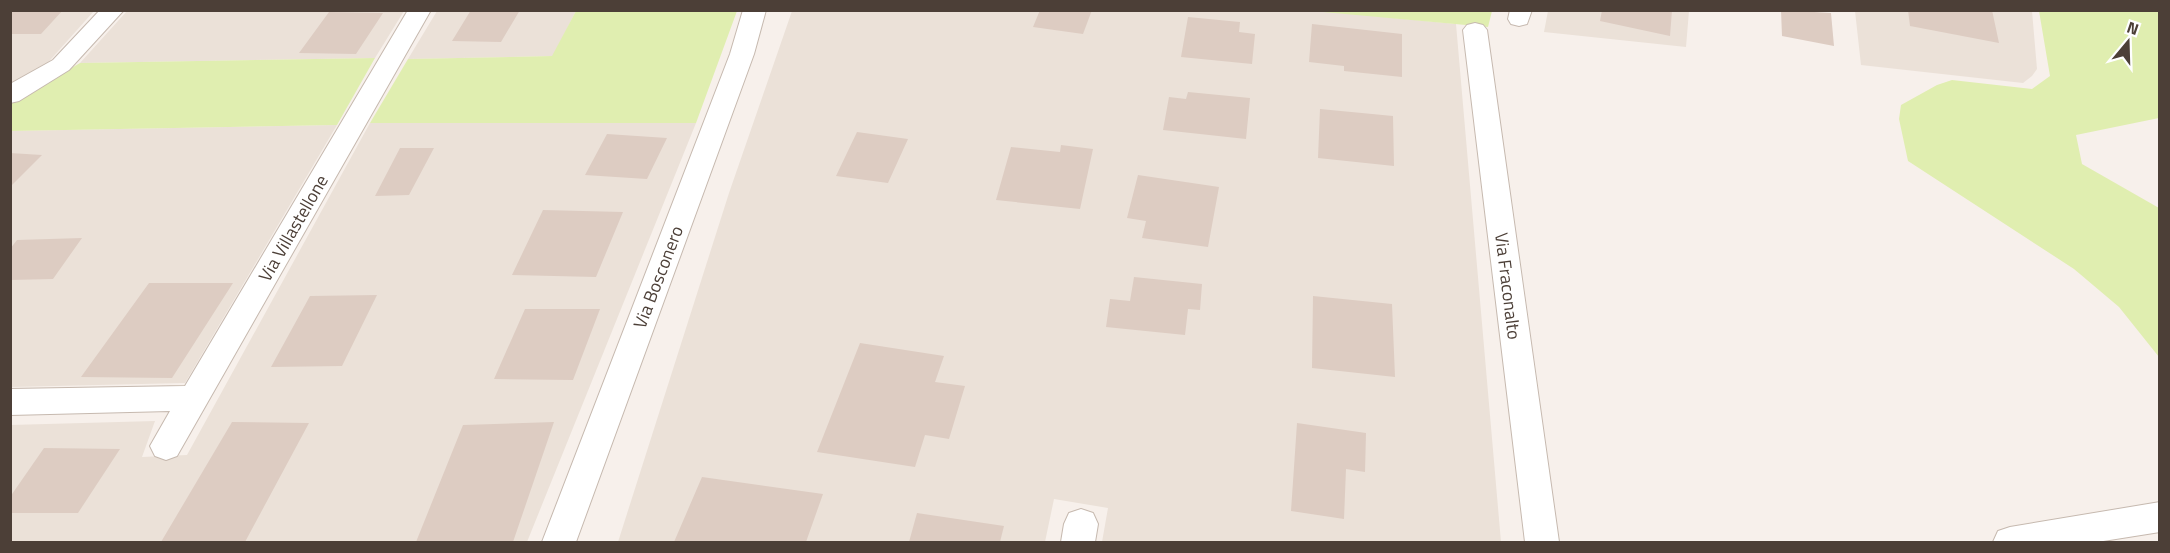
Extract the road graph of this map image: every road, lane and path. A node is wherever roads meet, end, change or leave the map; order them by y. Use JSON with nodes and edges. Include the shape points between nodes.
{"nodes":[{"id":1,"x":113,"y":10,"type":"edge"},
{"id":2,"x":420,"y":10,"type":"edge"},
{"id":3,"x":755,"y":10,"type":"edge"},
{"id":4,"x":1475,"y":30,"type":"dead end"},
{"id":5,"x":10,"y":96,"type":"edge"},
{"id":6,"x":194,"y":398,"type":"junction"},
{"id":7,"x":10,"y":402,"type":"edge"},
{"id":8,"x":166,"y":446,"type":"dead end"},
{"id":9,"x":2160,"y":517,"type":"edge"},
{"id":10,"x":559,"y":543,"type":"edge"},
{"id":11,"x":1542,"y":543,"type":"edge"},
{"id":12,"x":2010,"y":543,"type":"edge"}],
"edges":[{"from":1,"to":5,"type":"street","via":[[61,65]]},
{"from":2,"to":6,"type":"street","name":"Via Villastellone"},
{"from":3,"to":10,"type":"street","name":"Via Bosconero"},
{"from":4,"to":11,"type":"street","name":"Via Fraconalto"},
{"from":6,"to":7,"type":"street"},
{"from":6,"to":8,"type":"street","name":"Via Villastellone"},
{"from":9,"to":12,"type":"street"}]}
